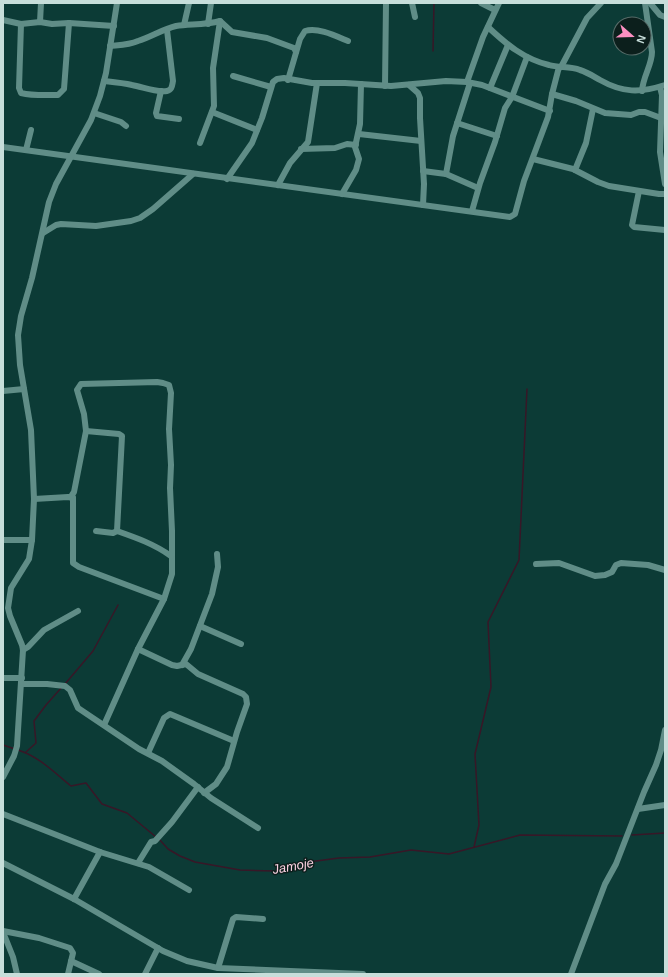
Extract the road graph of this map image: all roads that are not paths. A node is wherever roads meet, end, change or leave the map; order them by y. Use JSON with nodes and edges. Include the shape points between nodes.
{"nodes":[{"id":1,"x":41,"y":3,"type":"edge"},
{"id":2,"x":117,"y":3,"type":"edge"},
{"id":3,"x":189,"y":3,"type":"edge"},
{"id":4,"x":211,"y":3,"type":"edge"},
{"id":5,"x":386,"y":3,"type":"edge"},
{"id":6,"x":412,"y":3,"type":"edge"},
{"id":7,"x":482,"y":3,"type":"edge"},
{"id":8,"x":499,"y":3,"type":"edge"},
{"id":9,"x":601,"y":3,"type":"edge"},
{"id":10,"x":645,"y":3,"type":"edge"},
{"id":11,"x":650,"y":3,"type":"edge"},
{"id":12,"x":495,"y":10,"type":"junction"},
{"id":13,"x":415,"y":17,"type":"dead end"},
{"id":14,"x":665,"y":17,"type":"edge"},
{"id":15,"x":3,"y":20,"type":"edge"},
{"id":16,"x":220,"y":21,"type":"junction"},
{"id":17,"x":40,"y":22,"type":"junction"},
{"id":18,"x":69,"y":23,"type":"junction"},
{"id":19,"x":21,"y":24,"type":"junction"},
{"id":20,"x":208,"y":24,"type":"junction"},
{"id":21,"x":114,"y":26,"type":"junction"},
{"id":22,"x":184,"y":26,"type":"junction"},
{"id":23,"x":488,"y":27,"type":"junction"},
{"id":24,"x":167,"y":30,"type":"junction"},
{"id":25,"x":348,"y":41,"type":"dead end"},
{"id":26,"x":508,"y":45,"type":"junction"},
{"id":27,"x":110,"y":46,"type":"junction"},
{"id":28,"x":296,"y":52,"type":"junction"},
{"id":29,"x":527,"y":57,"type":"junction"},
{"id":30,"x":560,"y":67,"type":"junction"},
{"id":31,"x":233,"y":76,"type":"dead end"},
{"id":32,"x":288,"y":80,"type":"junction"},
{"id":33,"x":104,"y":81,"type":"junction"},
{"id":34,"x":317,"y":83,"type":"junction"},
{"id":35,"x":469,"y":83,"type":"junction"},
{"id":36,"x":361,"y":84,"type":"junction"},
{"id":37,"x":409,"y":84,"type":"junction"},
{"id":38,"x":386,"y":86,"type":"junction"},
{"id":39,"x":662,"y":86,"type":"edge"},
{"id":40,"x":271,"y":87,"type":"junction"},
{"id":41,"x":490,"y":88,"type":"junction"},
{"id":42,"x":161,"y":91,"type":"junction"},
{"id":43,"x":642,"y":91,"type":"junction"},
{"id":44,"x":552,"y":94,"type":"junction"},
{"id":45,"x":512,"y":97,"type":"junction"},
{"id":46,"x":593,"y":109,"type":"junction"},
{"id":47,"x":550,"y":111,"type":"junction"},
{"id":48,"x":212,"y":112,"type":"junction"},
{"id":49,"x":94,"y":113,"type":"junction"},
{"id":50,"x":661,"y":118,"type":"junction"},
{"id":51,"x":179,"y":120,"type":"dead end"},
{"id":52,"x":457,"y":123,"type":"junction"},
{"id":53,"x":126,"y":126,"type":"dead end"},
{"id":54,"x":663,"y":127,"type":"edge"},
{"id":55,"x":31,"y":130,"type":"dead end"},
{"id":56,"x":257,"y":130,"type":"junction"},
{"id":57,"x":359,"y":134,"type":"junction"},
{"id":58,"x":497,"y":136,"type":"junction"},
{"id":59,"x":422,"y":141,"type":"junction"},
{"id":60,"x":200,"y":144,"type":"dead end"},
{"id":61,"x":356,"y":145,"type":"junction"},
{"id":62,"x":308,"y":146,"type":"junction"},
{"id":63,"x":3,"y":147,"type":"edge"},
{"id":64,"x":26,"y":150,"type":"junction"},
{"id":65,"x":72,"y":156,"type":"junction"},
{"id":66,"x":533,"y":158,"type":"junction"},
{"id":67,"x":663,"y":163,"type":"edge"},
{"id":68,"x":575,"y":170,"type":"junction"},
{"id":69,"x":423,"y":171,"type":"junction"},
{"id":70,"x":193,"y":174,"type":"junction"},
{"id":71,"x":446,"y":174,"type":"junction"},
{"id":72,"x":227,"y":179,"type":"junction"},
{"id":73,"x":665,"y":184,"type":"edge"},
{"id":74,"x":278,"y":185,"type":"junction"},
{"id":75,"x":478,"y":188,"type":"junction"},
{"id":76,"x":639,"y":191,"type":"junction"},
{"id":77,"x":342,"y":194,"type":"junction"},
{"id":78,"x":665,"y":194,"type":"edge"},
{"id":79,"x":423,"y":205,"type":"junction"},
{"id":80,"x":472,"y":211,"type":"junction"},
{"id":81,"x":665,"y":230,"type":"edge"},
{"id":82,"x":44,"y":233,"type":"junction"},
{"id":83,"x":24,"y":389,"type":"junction"},
{"id":84,"x":3,"y":391,"type":"edge"},
{"id":85,"x":86,"y":431,"type":"junction"},
{"id":86,"x":73,"y":498,"type":"junction"},
{"id":87,"x":34,"y":499,"type":"junction"},
{"id":88,"x":96,"y":531,"type":"dead end"},
{"id":89,"x":118,"y":531,"type":"junction"},
{"id":90,"x":3,"y":540,"type":"edge"},
{"id":91,"x":32,"y":540,"type":"junction"},
{"id":92,"x":217,"y":554,"type":"dead end"},
{"id":93,"x":171,"y":556,"type":"junction"},
{"id":94,"x":536,"y":564,"type":"dead end"},
{"id":95,"x":665,"y":570,"type":"edge"},
{"id":96,"x":164,"y":599,"type":"junction"},
{"id":97,"x":78,"y":611,"type":"dead end"},
{"id":98,"x":200,"y":626,"type":"junction"},
{"id":99,"x":241,"y":644,"type":"dead end"},
{"id":100,"x":138,"y":649,"type":"junction"},
{"id":101,"x":23,"y":650,"type":"junction"},
{"id":102,"x":182,"y":665,"type":"junction"},
{"id":103,"x":3,"y":678,"type":"edge"},
{"id":104,"x":22,"y":681,"type":"junction"},
{"id":105,"x":104,"y":724,"type":"junction"},
{"id":106,"x":665,"y":730,"type":"edge"},
{"id":107,"x":234,"y":741,"type":"junction"},
{"id":108,"x":148,"y":753,"type":"junction"},
{"id":109,"x":3,"y":777,"type":"edge"},
{"id":110,"x":198,"y":787,"type":"junction"},
{"id":111,"x":204,"y":793,"type":"junction"},
{"id":112,"x":665,"y":806,"type":"edge"},
{"id":113,"x":638,"y":809,"type":"junction"},
{"id":114,"x":3,"y":814,"type":"edge"},
{"id":115,"x":258,"y":828,"type":"dead end"},
{"id":116,"x":100,"y":852,"type":"junction"},
{"id":117,"x":3,"y":863,"type":"edge"},
{"id":118,"x":138,"y":863,"type":"junction"},
{"id":119,"x":189,"y":890,"type":"dead end"},
{"id":120,"x":74,"y":899,"type":"junction"},
{"id":121,"x":262,"y":919,"type":"dead end"},
{"id":122,"x":3,"y":931,"type":"edge"},
{"id":123,"x":158,"y":948,"type":"junction"},
{"id":124,"x":71,"y":961,"type":"junction"},
{"id":125,"x":218,"y":968,"type":"junction"},
{"id":126,"x":311,"y":973,"type":"edge"},
{"id":127,"x":17,"y":974,"type":"edge"},
{"id":128,"x":68,"y":974,"type":"edge"},
{"id":129,"x":99,"y":974,"type":"edge"},
{"id":130,"x":145,"y":974,"type":"edge"},
{"id":131,"x":363,"y":974,"type":"edge"},
{"id":132,"x":571,"y":974,"type":"edge"}],
"edges":[{"from":1,"to":17,"type":"street"},
{"from":2,"to":21,"type":"street"},
{"from":3,"to":22,"type":"street"},
{"from":4,"to":20,"type":"street"},
{"from":5,"to":38,"type":"street"},
{"from":6,"to":13,"type":"street"},
{"from":7,"to":12,"type":"street"},
{"from":8,"to":12,"type":"street"},
{"from":9,"to":30,"type":"street","via":[[587,18]]},
{"from":10,"to":43,"type":"street","via":[[652,58],[642,84]]},
{"from":11,"to":14,"type":"street"},
{"from":12,"to":23,"type":"street"},
{"from":15,"to":19,"type":"street"},
{"from":16,"to":20,"type":"street"},
{"from":16,"to":28,"type":"street","via":[[232,32],[276,40],[294,48]]},
{"from":16,"to":48,"type":"street","via":[[213,68]]},
{"from":17,"to":18,"type":"street"},
{"from":17,"to":19,"type":"street"},
{"from":18,"to":19,"type":"street","via":[[64,89],[58,95],[21,93]]},
{"from":18,"to":21,"type":"street"},
{"from":20,"to":22,"type":"street"},
{"from":21,"to":27,"type":"street"},
{"from":22,"to":24,"type":"street"},
{"from":23,"to":26,"type":"street"},
{"from":23,"to":35,"type":"street","via":[[474,62]]},
{"from":24,"to":27,"type":"street","via":[[126,45]]},
{"from":24,"to":42,"type":"street","via":[[173,81],[170,90]]},
{"from":25,"to":28,"type":"street","via":[[324,32],[307,30]]},
{"from":26,"to":29,"type":"street"},
{"from":26,"to":41,"type":"street"},
{"from":27,"to":33,"type":"street"},
{"from":28,"to":32,"type":"street"},
{"from":29,"to":30,"type":"street"},
{"from":29,"to":45,"type":"street"},
{"from":30,"to":43,"type":"street","via":[[580,70],[616,88]]},
{"from":30,"to":44,"type":"street"},
{"from":31,"to":40,"type":"street"},
{"from":32,"to":34,"type":"street"},
{"from":32,"to":40,"type":"street","via":[[276,80]]},
{"from":33,"to":42,"type":"street"},
{"from":33,"to":49,"type":"street"},
{"from":34,"to":36,"type":"street"},
{"from":34,"to":62,"type":"street"},
{"from":35,"to":37,"type":"street","via":[[446,81]]},
{"from":35,"to":41,"type":"street"},
{"from":35,"to":52,"type":"street"},
{"from":36,"to":38,"type":"street"},
{"from":36,"to":57,"type":"street"},
{"from":37,"to":38,"type":"street"},
{"from":37,"to":59,"type":"street","via":[[420,98]]},
{"from":39,"to":43,"type":"street"},
{"from":39,"to":50,"type":"street"},
{"from":40,"to":56,"type":"street"},
{"from":41,"to":45,"type":"street"},
{"from":42,"to":51,"type":"street","via":[[157,116]]},
{"from":44,"to":46,"type":"street"},
{"from":44,"to":47,"type":"street"},
{"from":45,"to":47,"type":"street"},
{"from":45,"to":58,"type":"street","via":[[505,108]]},
{"from":46,"to":50,"type":"street","via":[[625,115],[645,112]]},
{"from":46,"to":68,"type":"street","via":[[586,143]]},
{"from":47,"to":66,"type":"street"},
{"from":48,"to":56,"type":"street"},
{"from":48,"to":60,"type":"street"},
{"from":49,"to":53,"type":"street"},
{"from":49,"to":65,"type":"street"},
{"from":50,"to":54,"type":"street"},
{"from":52,"to":58,"type":"street"},
{"from":52,"to":71,"type":"street"},
{"from":54,"to":67,"type":"street","via":[[660,152]]},
{"from":55,"to":64,"type":"street"},
{"from":56,"to":72,"type":"street","via":[[252,143]]},
{"from":57,"to":59,"type":"street"},
{"from":57,"to":61,"type":"street"},
{"from":58,"to":75,"type":"street"},
{"from":59,"to":69,"type":"street"},
{"from":61,"to":62,"type":"street"},
{"from":61,"to":77,"type":"street","via":[[358,163]]},
{"from":62,"to":74,"type":"street","via":[[301,148]]},
{"from":63,"to":64,"type":"street"},
{"from":64,"to":65,"type":"street"},
{"from":65,"to":70,"type":"street"},
{"from":65,"to":82,"type":"street","via":[[56,184]]},
{"from":66,"to":68,"type":"street"},
{"from":66,"to":80,"type":"street","via":[[514,216]]},
{"from":67,"to":73,"type":"street"},
{"from":68,"to":76,"type":"street","via":[[609,186]]},
{"from":69,"to":71,"type":"street"},
{"from":69,"to":79,"type":"street"},
{"from":70,"to":72,"type":"street"},
{"from":70,"to":82,"type":"street","via":[[140,218],[96,226],[61,224]]},
{"from":71,"to":75,"type":"street"},
{"from":72,"to":74,"type":"street"},
{"from":74,"to":77,"type":"street"},
{"from":75,"to":80,"type":"street"},
{"from":76,"to":78,"type":"street"},
{"from":76,"to":81,"type":"street","via":[[632,225]]},
{"from":77,"to":79,"type":"street"},
{"from":79,"to":80,"type":"street"},
{"from":82,"to":83,"type":"street","via":[[20,316],[18,335]]},
{"from":83,"to":84,"type":"street"},
{"from":83,"to":87,"type":"street","via":[[31,430]]},
{"from":85,"to":86,"type":"street"},
{"from":85,"to":89,"type":"street","via":[[122,436]]},
{"from":85,"to":93,"type":"street","via":[[77,390],[81,384],[157,382],[170,387]]},
{"from":86,"to":87,"type":"street"},
{"from":86,"to":96,"type":"street","via":[[73,563]]},
{"from":87,"to":91,"type":"street"},
{"from":88,"to":89,"type":"street","via":[[113,534]]},
{"from":89,"to":93,"type":"street","via":[[144,540]]},
{"from":90,"to":91,"type":"street"},
{"from":91,"to":101,"type":"street","via":[[29,559],[11,588],[8,608]]},
{"from":92,"to":98,"type":"street","via":[[218,567],[212,594]]},
{"from":93,"to":96,"type":"street","via":[[172,574]]},
{"from":94,"to":95,"type":"street","via":[[559,564],[595,576],[612,572],[616,565],[622,563],[648,565]]},
{"from":96,"to":100,"type":"street"},
{"from":97,"to":101,"type":"street","via":[[44,630]]},
{"from":98,"to":99,"type":"street"},
{"from":98,"to":102,"type":"street"},
{"from":100,"to":102,"type":"street","via":[[172,665]]},
{"from":100,"to":105,"type":"street"},
{"from":101,"to":104,"type":"street"},
{"from":102,"to":107,"type":"street","via":[[186,664],[198,674],[246,697],[247,704]]},
{"from":103,"to":104,"type":"street"},
{"from":104,"to":105,"type":"street","via":[[65,686],[70,690],[78,708]]},
{"from":104,"to":109,"type":"street","via":[[17,744]]},
{"from":105,"to":108,"type":"street"},
{"from":106,"to":113,"type":"street","via":[[658,760]]},
{"from":107,"to":108,"type":"street","via":[[170,714],[164,718]]},
{"from":107,"to":111,"type":"street","via":[[223,774],[216,784]]},
{"from":108,"to":110,"type":"street"},
{"from":110,"to":111,"type":"street"},
{"from":110,"to":118,"type":"street","via":[[172,822],[155,841],[151,842]]},
{"from":111,"to":115,"type":"street"},
{"from":112,"to":113,"type":"street"},
{"from":113,"to":132,"type":"street","via":[[616,864],[605,884]]},
{"from":114,"to":116,"type":"street"},
{"from":116,"to":118,"type":"street"},
{"from":116,"to":120,"type":"street"},
{"from":117,"to":120,"type":"street"},
{"from":118,"to":119,"type":"street","via":[[158,871]]},
{"from":120,"to":123,"type":"street"},
{"from":121,"to":125,"type":"street","via":[[232,919]]},
{"from":122,"to":124,"type":"street","via":[[67,946],[72,949]]},
{"from":122,"to":127,"type":"street"},
{"from":123,"to":125,"type":"street","via":[[187,961]]},
{"from":123,"to":130,"type":"street"},
{"from":124,"to":128,"type":"street"},
{"from":124,"to":129,"type":"street"},
{"from":125,"to":126,"type":"street"},
{"from":126,"to":131,"type":"street"}]}
